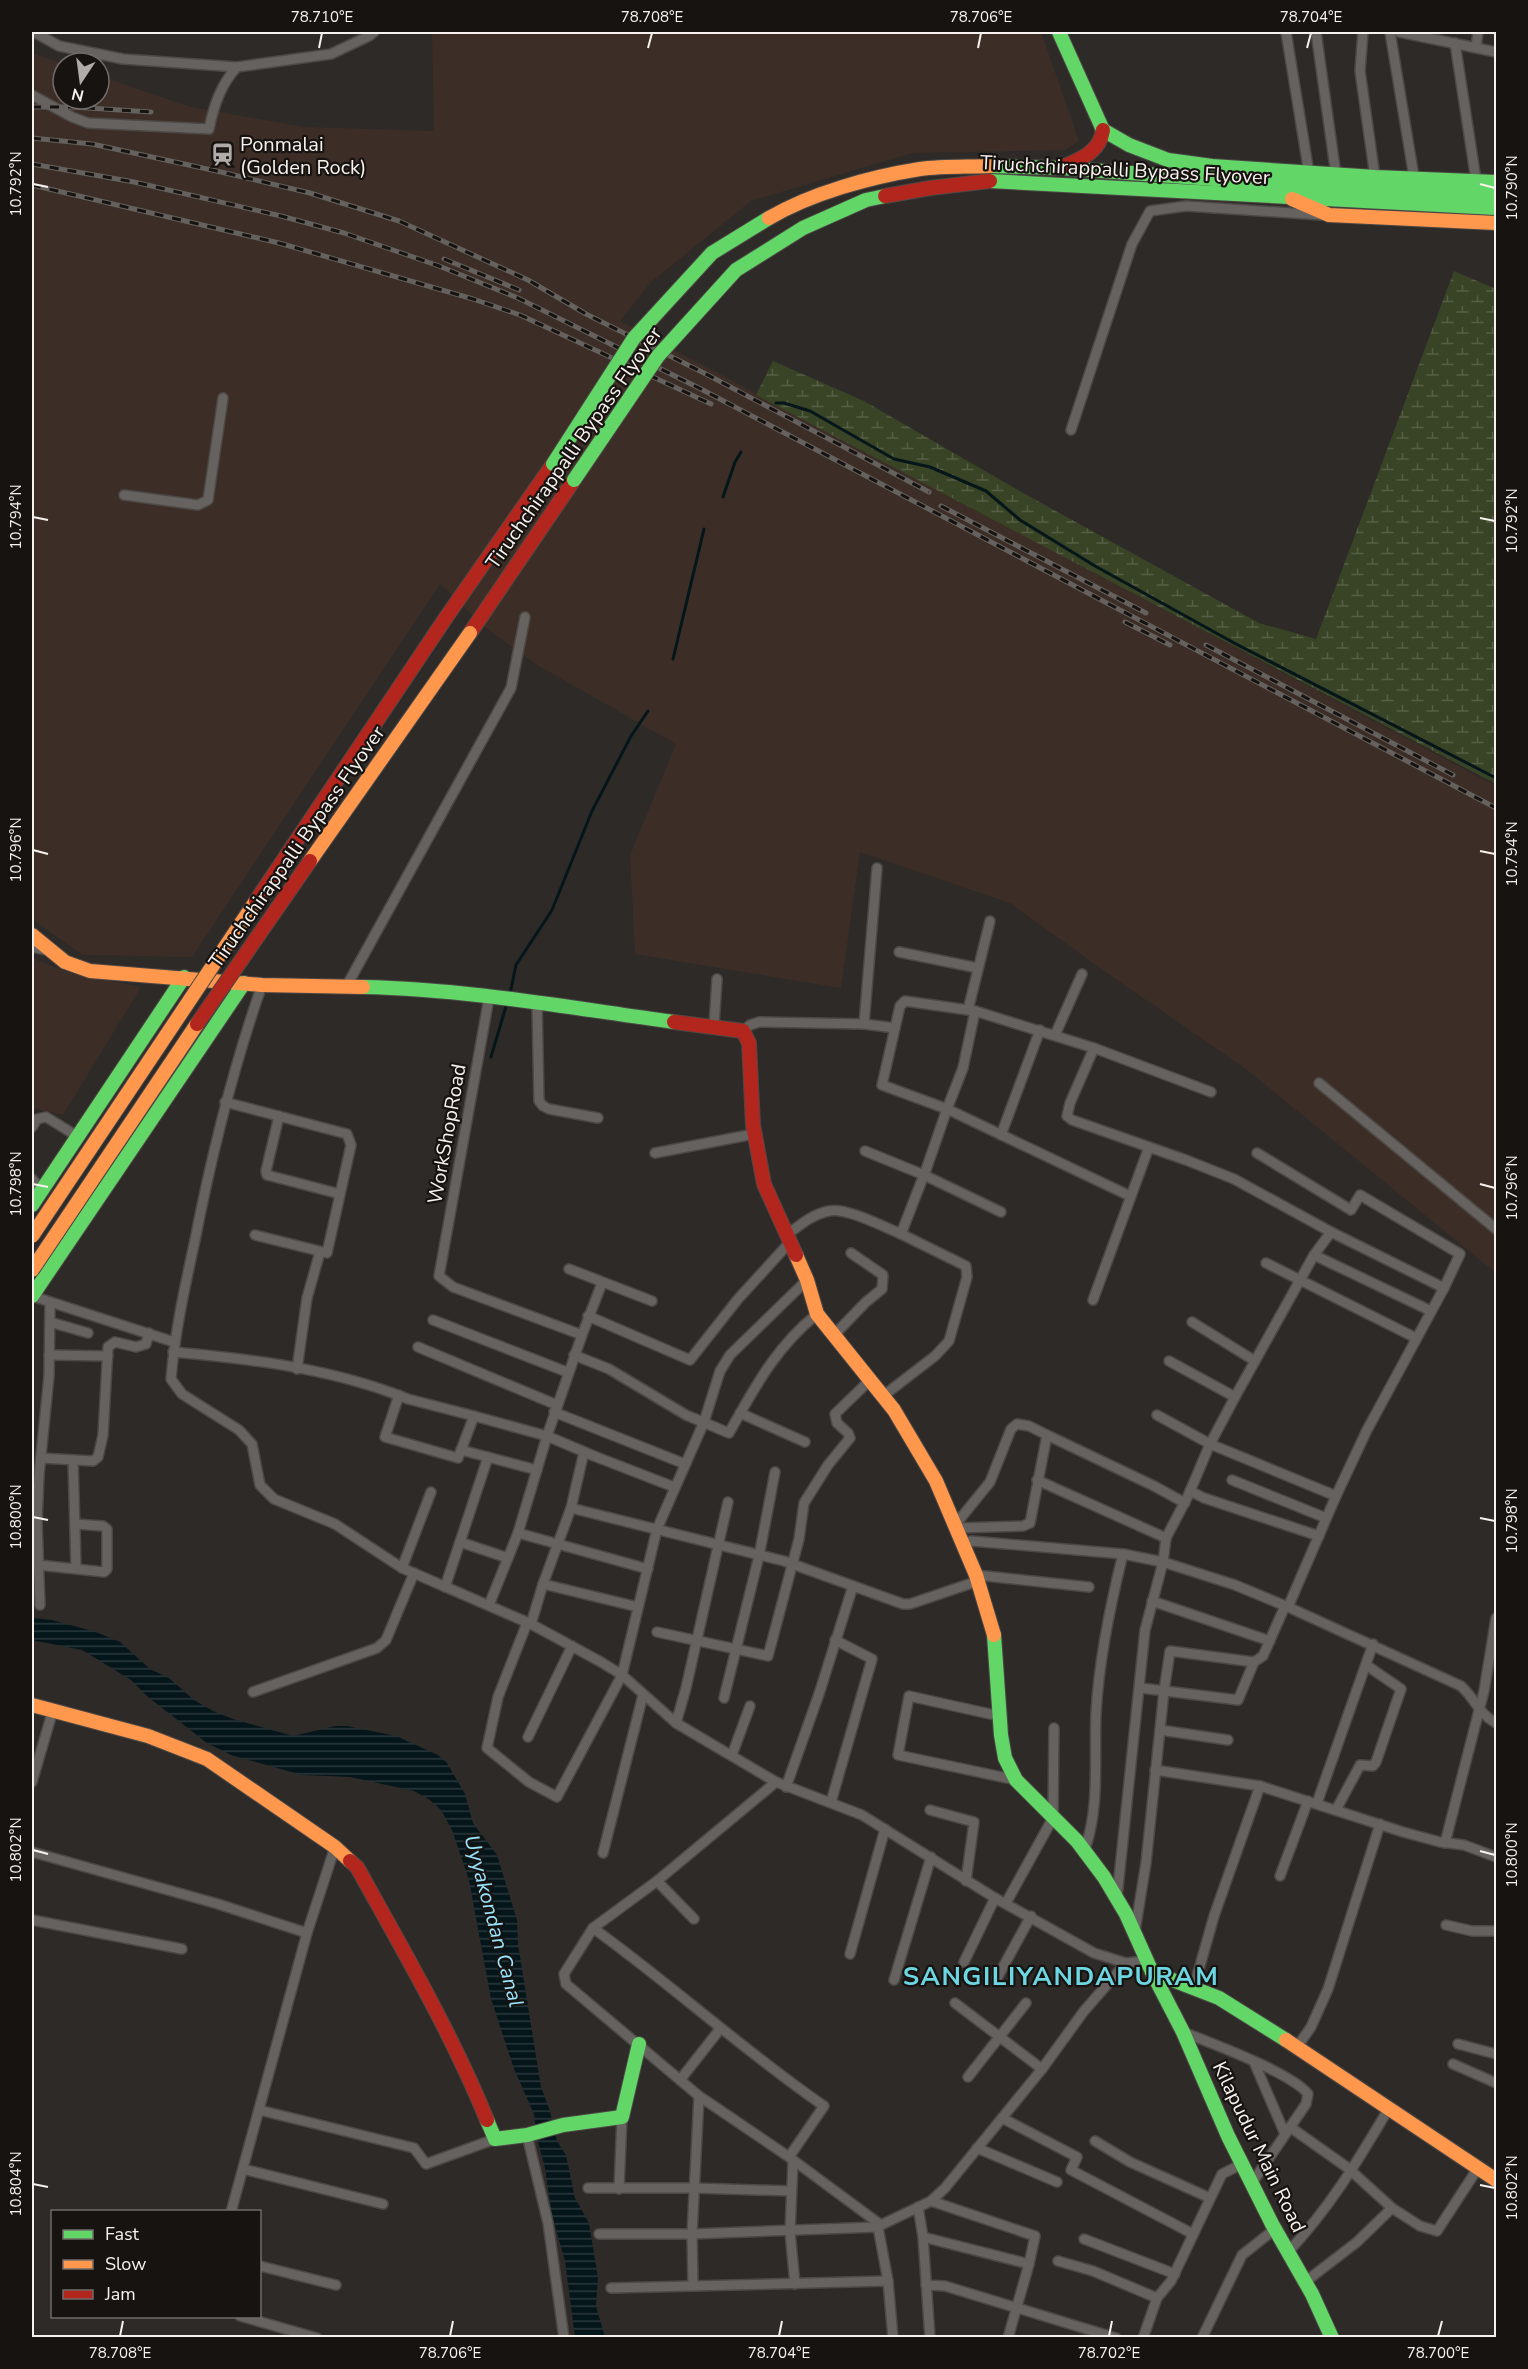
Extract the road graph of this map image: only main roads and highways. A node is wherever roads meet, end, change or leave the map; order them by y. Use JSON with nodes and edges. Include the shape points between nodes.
{"nodes":[{"id":1,"x":1059,"y":32,"type":"edge"},
{"id":2,"x":1103,"y":129,"type":"junction"},
{"id":3,"x":1061,"y":168,"type":"junction"},
{"id":4,"x":1497,"y":182,"type":"edge"},
{"id":5,"x":1497,"y":195,"type":"edge"},
{"id":6,"x":1288,"y":197,"type":"junction"},
{"id":7,"x":1497,"y":208,"type":"edge"},
{"id":8,"x":1497,"y":223,"type":"edge"},
{"id":9,"x":32,"y":935,"type":"edge"},
{"id":10,"x":184,"y":977,"type":"junction"},
{"id":11,"x":244,"y":983,"type":"junction"},
{"id":12,"x":32,"y":1205,"type":"edge"},
{"id":13,"x":32,"y":1236,"type":"edge"},
{"id":14,"x":32,"y":1270,"type":"edge"},
{"id":15,"x":32,"y":1296,"type":"edge"},
{"id":16,"x":32,"y":1705,"type":"edge"},
{"id":17,"x":1148,"y":1967,"type":"junction"},
{"id":18,"x":639,"y":2044,"type":"road end"},
{"id":19,"x":1497,"y":2180,"type":"edge"},
{"id":20,"x":1332,"y":2337,"type":"edge"}],
"edges":[{"from":1,"to":2,"type":"main road"},
{"from":2,"to":3,"type":"main road","via":[[1095,150]]},
{"from":2,"to":4,"type":"main road","via":[[1129,145],[1168,160],[1336,175]]},
{"from":3,"to":5,"type":"main road","name":"Tiruchchirappalli Bypass Flyover"},
{"from":3,"to":13,"type":"main road","name":"Tiruchchirappalli Bypass Flyover","bridge":true,"via":[[922,169],[862,181],[785,210],[712,253],[642,330]]},
{"from":6,"to":7,"type":"main road","name":"Tiruchchirappalli Bypass Flyover"},
{"from":6,"to":8,"type":"main road","via":[[1329,215]]},
{"from":6,"to":14,"type":"main road","name":"Tiruchchirappalli Bypass Flyover","bridge":true,"via":[[990,181],[930,188],[866,200],[803,228],[736,270],[658,356]]},
{"from":9,"to":10,"type":"main road","via":[[65,962],[90,970]]},
{"from":10,"to":11,"type":"main road"},
{"from":10,"to":12,"type":"main road"},
{"from":11,"to":15,"type":"main road"},
{"from":11,"to":17,"type":"main road","name":"Kilapudur Main Road","via":[[403,988],[743,1031],[749,1042],[754,1134],[764,1184],[807,1280],[817,1314],[894,1410],[936,1480],[977,1578],[993,1631],[1005,1758],[1016,1780],[1085,1850],[1117,1897]]},
{"from":16,"to":18,"type":"main road","via":[[148,1736],[207,1759],[335,1847],[357,1868],[412,1966],[471,2080],[495,2139],[622,2117]]},
{"from":17,"to":19,"type":"main road","via":[[1219,1998]]},
{"from":17,"to":20,"type":"main road","name":"Kilapudur Main Road","via":[[1183,2032],[1242,2164]]}]}
